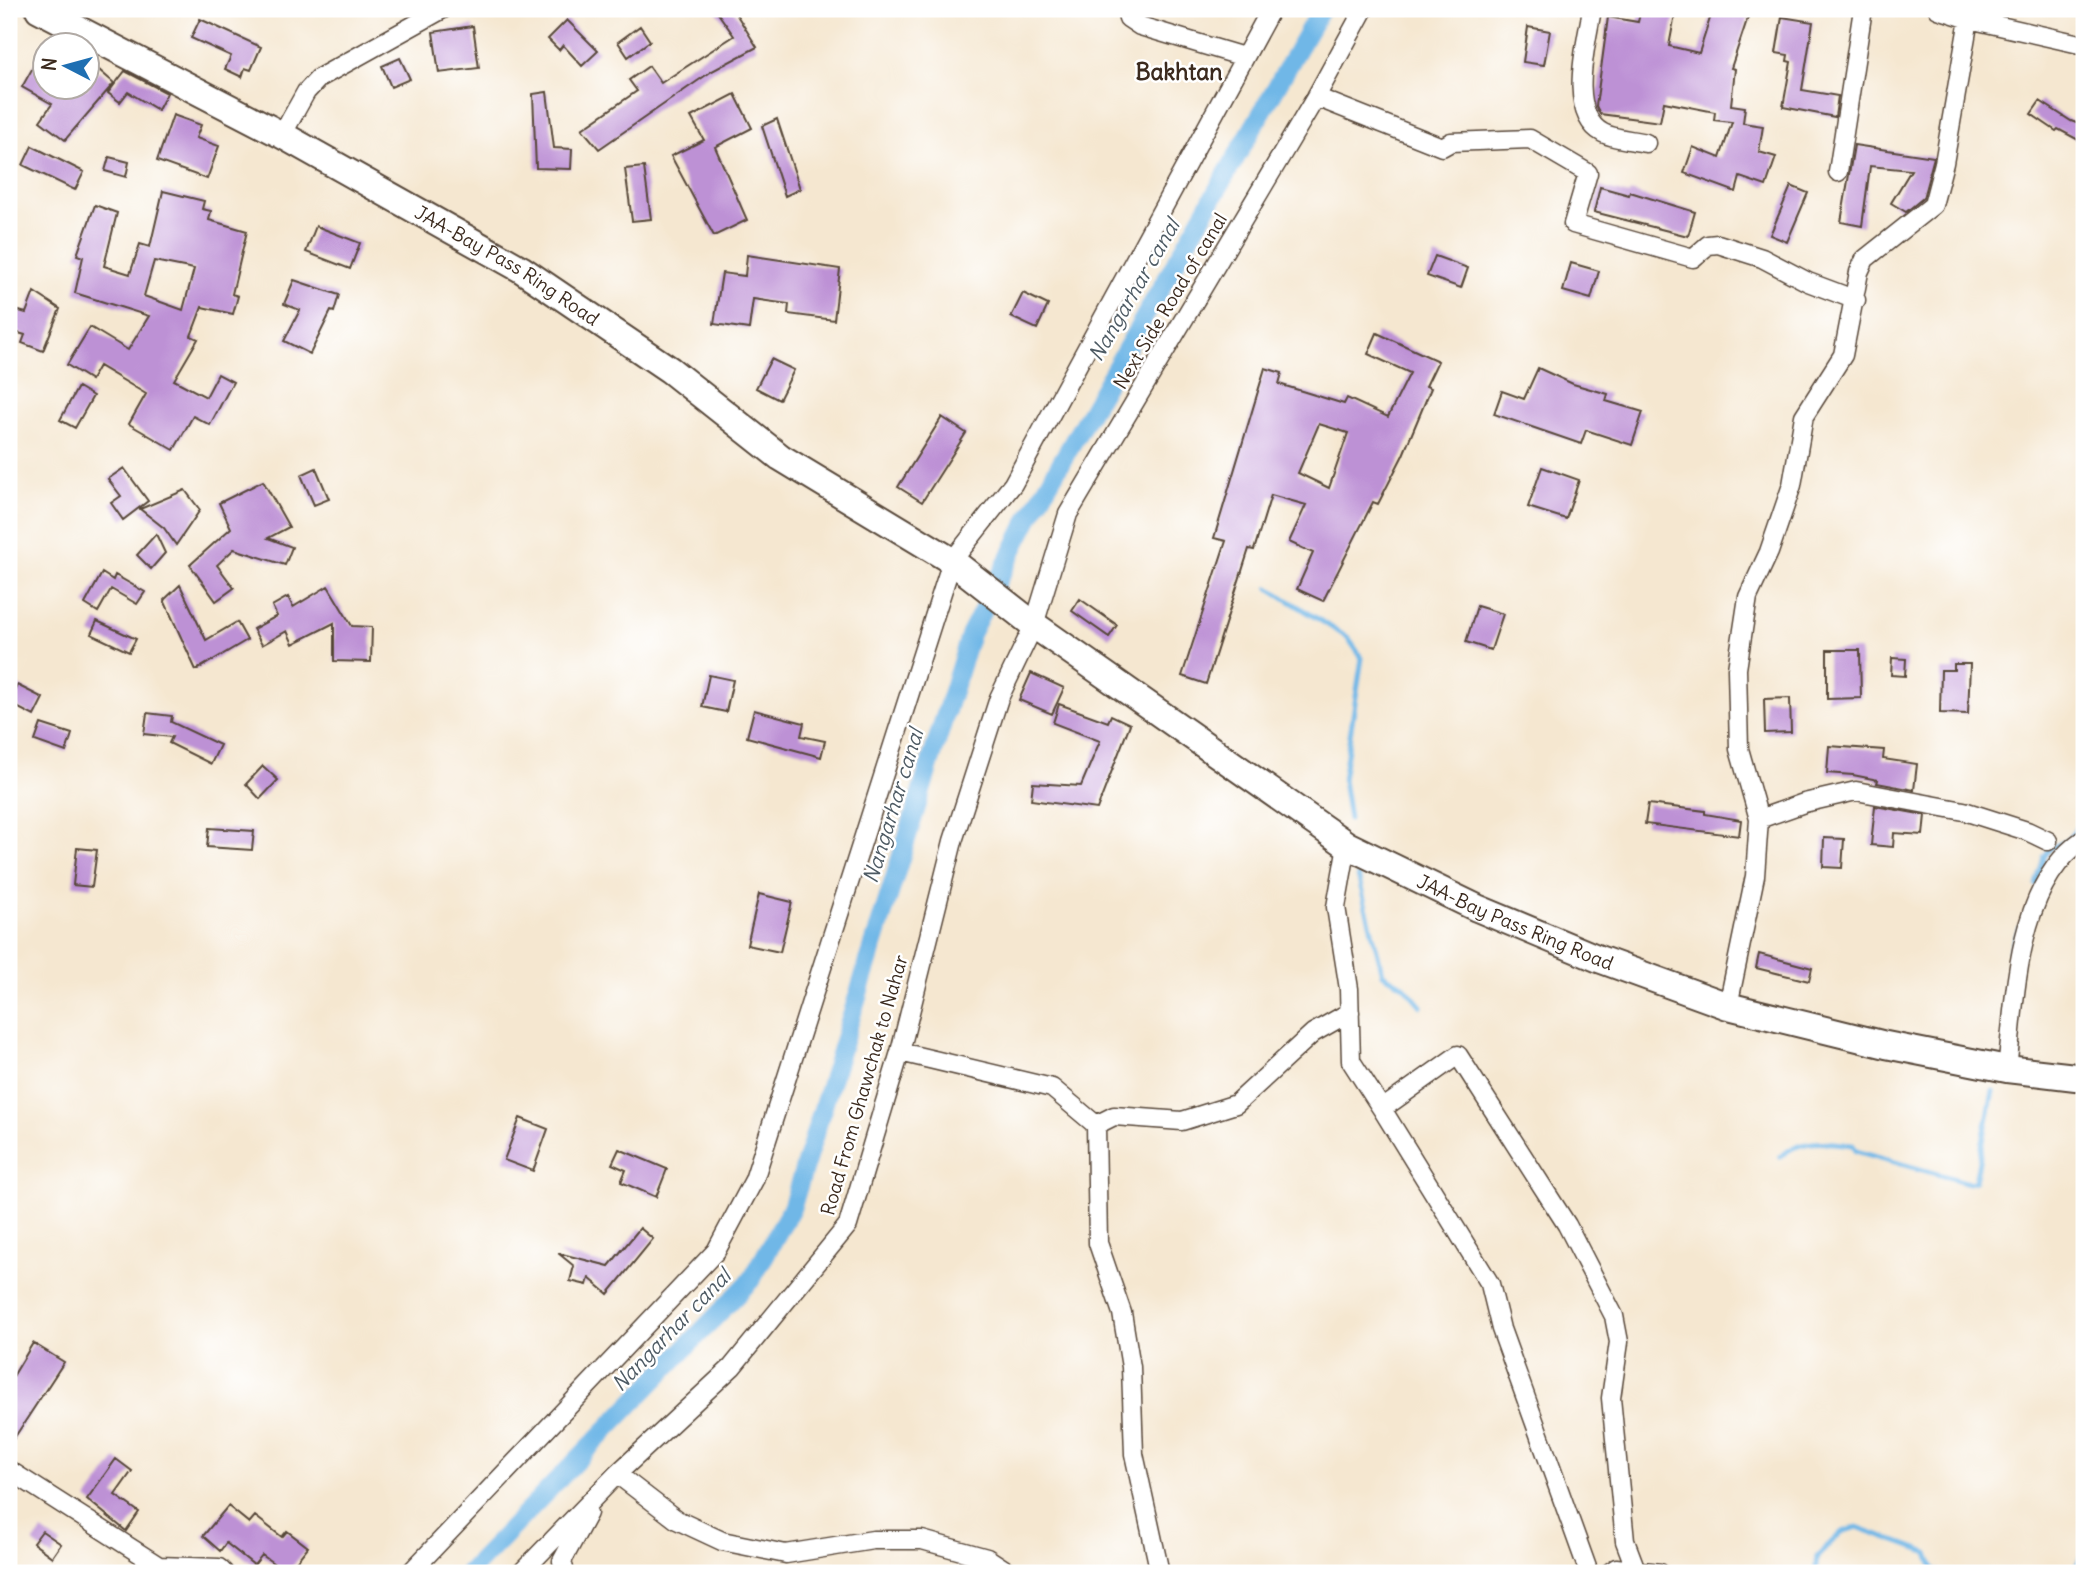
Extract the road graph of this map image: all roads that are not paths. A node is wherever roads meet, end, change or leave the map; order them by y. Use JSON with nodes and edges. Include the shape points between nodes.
{"nodes":[{"id":1,"x":39,"y":9,"type":"edge"},
{"id":2,"x":443,"y":9,"type":"edge"},
{"id":3,"x":1126,"y":9,"type":"edge"},
{"id":4,"x":1270,"y":9,"type":"edge"},
{"id":5,"x":1364,"y":9,"type":"edge"},
{"id":6,"x":1592,"y":9,"type":"edge"},
{"id":7,"x":1863,"y":9,"type":"edge"},
{"id":8,"x":1938,"y":9,"type":"edge"},
{"id":9,"x":1969,"y":19,"type":"junction"},
{"id":10,"x":2084,"y":45,"type":"edge"},
{"id":11,"x":1244,"y":57,"type":"junction"},
{"id":12,"x":1316,"y":97,"type":"junction"},
{"id":13,"x":282,"y":135,"type":"junction"},
{"id":14,"x":1646,"y":142,"type":"dead end"},
{"id":15,"x":1838,"y":172,"type":"dead end"},
{"id":16,"x":1856,"y":300,"type":"junction"},
{"id":17,"x":952,"y":561,"type":"junction"},
{"id":18,"x":1026,"y":617,"type":"junction"},
{"id":19,"x":1759,"y":819,"type":"junction"},
{"id":20,"x":2084,"y":839,"type":"edge"},
{"id":21,"x":2048,"y":841,"type":"dead end"},
{"id":22,"x":1347,"y":845,"type":"junction"},
{"id":23,"x":1728,"y":1006,"type":"junction"},
{"id":24,"x":1350,"y":1012,"type":"junction"},
{"id":25,"x":900,"y":1052,"type":"junction"},
{"id":26,"x":2007,"y":1069,"type":"junction"},
{"id":27,"x":2084,"y":1078,"type":"edge"},
{"id":28,"x":1382,"y":1108,"type":"junction"},
{"id":29,"x":1096,"y":1125,"type":"junction"},
{"id":30,"x":9,"y":1470,"type":"edge"},
{"id":31,"x":617,"y":1474,"type":"junction"},
{"id":32,"x":597,"y":1495,"type":"junction"},
{"id":33,"x":1636,"y":1570,"type":"junction"},
{"id":34,"x":225,"y":1573,"type":"edge"},
{"id":35,"x":410,"y":1573,"type":"edge"},
{"id":36,"x":521,"y":1573,"type":"edge"},
{"id":37,"x":565,"y":1573,"type":"edge"},
{"id":38,"x":1010,"y":1573,"type":"edge"},
{"id":39,"x":1160,"y":1573,"type":"edge"},
{"id":40,"x":1590,"y":1573,"type":"edge"},
{"id":41,"x":1609,"y":1573,"type":"edge"},
{"id":42,"x":1660,"y":1573,"type":"edge"}],
"edges":[{"from":1,"to":13,"type":"highway","name":"JAA-Bay Pass Ring Road"},
{"from":2,"to":13,"type":"street","via":[[319,78]]},
{"from":3,"to":11,"type":"street","via":[[1128,18],[1140,26]]},
{"from":4,"to":11,"type":"street"},
{"from":5,"to":12,"type":"street","name":"Next Side Road of canal"},
{"from":6,"to":14,"type":"street","via":[[1581,107],[1603,133]]},
{"from":7,"to":15,"type":"street"},
{"from":8,"to":9,"type":"street"},
{"from":9,"to":10,"type":"street"},
{"from":9,"to":16,"type":"street","via":[[1933,205],[1865,259]]},
{"from":11,"to":17,"type":"street","via":[[1013,484]]},
{"from":12,"to":16,"type":"street","via":[[1442,147],[1451,142],[1530,139],[1588,173],[1573,224],[1693,258],[1708,245],[1718,244],[1762,258]]},
{"from":12,"to":18,"type":"street","name":"Next Side Road of canal","via":[[1068,514]]},
{"from":13,"to":17,"type":"highway","name":"JAA-Bay Pass Ring Road","via":[[521,269],[670,370],[780,457]]},
{"from":16,"to":19,"type":"street","via":[[1843,355],[1804,415],[1792,485],[1748,597],[1737,669],[1740,749]]},
{"from":17,"to":18,"type":"highway","name":"JAA-Bay Pass Ring Road"},
{"from":17,"to":35,"type":"street","via":[[754,1180],[716,1251]]},
{"from":18,"to":22,"type":"highway","name":"JAA-Bay Pass Ring Road"},
{"from":18,"to":25,"type":"street","name":"Road From Ghawchak to Nahar","via":[[953,841]]},
{"from":19,"to":21,"type":"street","via":[[1856,791],[1964,811]]},
{"from":19,"to":23,"type":"street","via":[[1755,876]]},
{"from":20,"to":26,"type":"street","via":[[2067,851],[2044,882],[2025,939]]},
{"from":22,"to":23,"type":"highway","name":"JAA-Bay Pass Ring Road","via":[[1489,913]]},
{"from":22,"to":24,"type":"street","via":[[1336,907]]},
{"from":23,"to":26,"type":"highway","name":"JAA-Bay Pass Ring Road"},
{"from":24,"to":28,"type":"street","via":[[1351,1061]]},
{"from":24,"to":29,"type":"street","via":[[1313,1033],[1236,1104],[1182,1121],[1114,1116]]},
{"from":25,"to":29,"type":"street","via":[[1052,1088]]},
{"from":25,"to":31,"type":"street","name":"Road From Ghawchak to Nahar","via":[[848,1225],[732,1367]]},
{"from":26,"to":27,"type":"highway","name":"JAA-Bay Pass Ring Road"},
{"from":28,"to":33,"type":"street","via":[[1458,1055],[1567,1225],[1614,1317],[1619,1342],[1611,1398],[1625,1541]]},
{"from":28,"to":40,"type":"street","via":[[1490,1284]]},
{"from":29,"to":39,"type":"street","via":[[1098,1243],[1122,1313],[1131,1367],[1134,1454]]},
{"from":30,"to":34,"type":"street","via":[[159,1566],[219,1568]]},
{"from":31,"to":32,"type":"street","name":"Road From Ghawchak to Nahar"},
{"from":31,"to":38,"type":"street","via":[[677,1520],[722,1541],[786,1554],[873,1540],[922,1540],[987,1558]]},
{"from":32,"to":36,"type":"street","name":"Road From Ghawchak to Nahar"},
{"from":32,"to":37,"type":"street","via":[[562,1561]]},
{"from":33,"to":41,"type":"street","via":[[1616,1568]]},
{"from":33,"to":42,"type":"street"}]}
